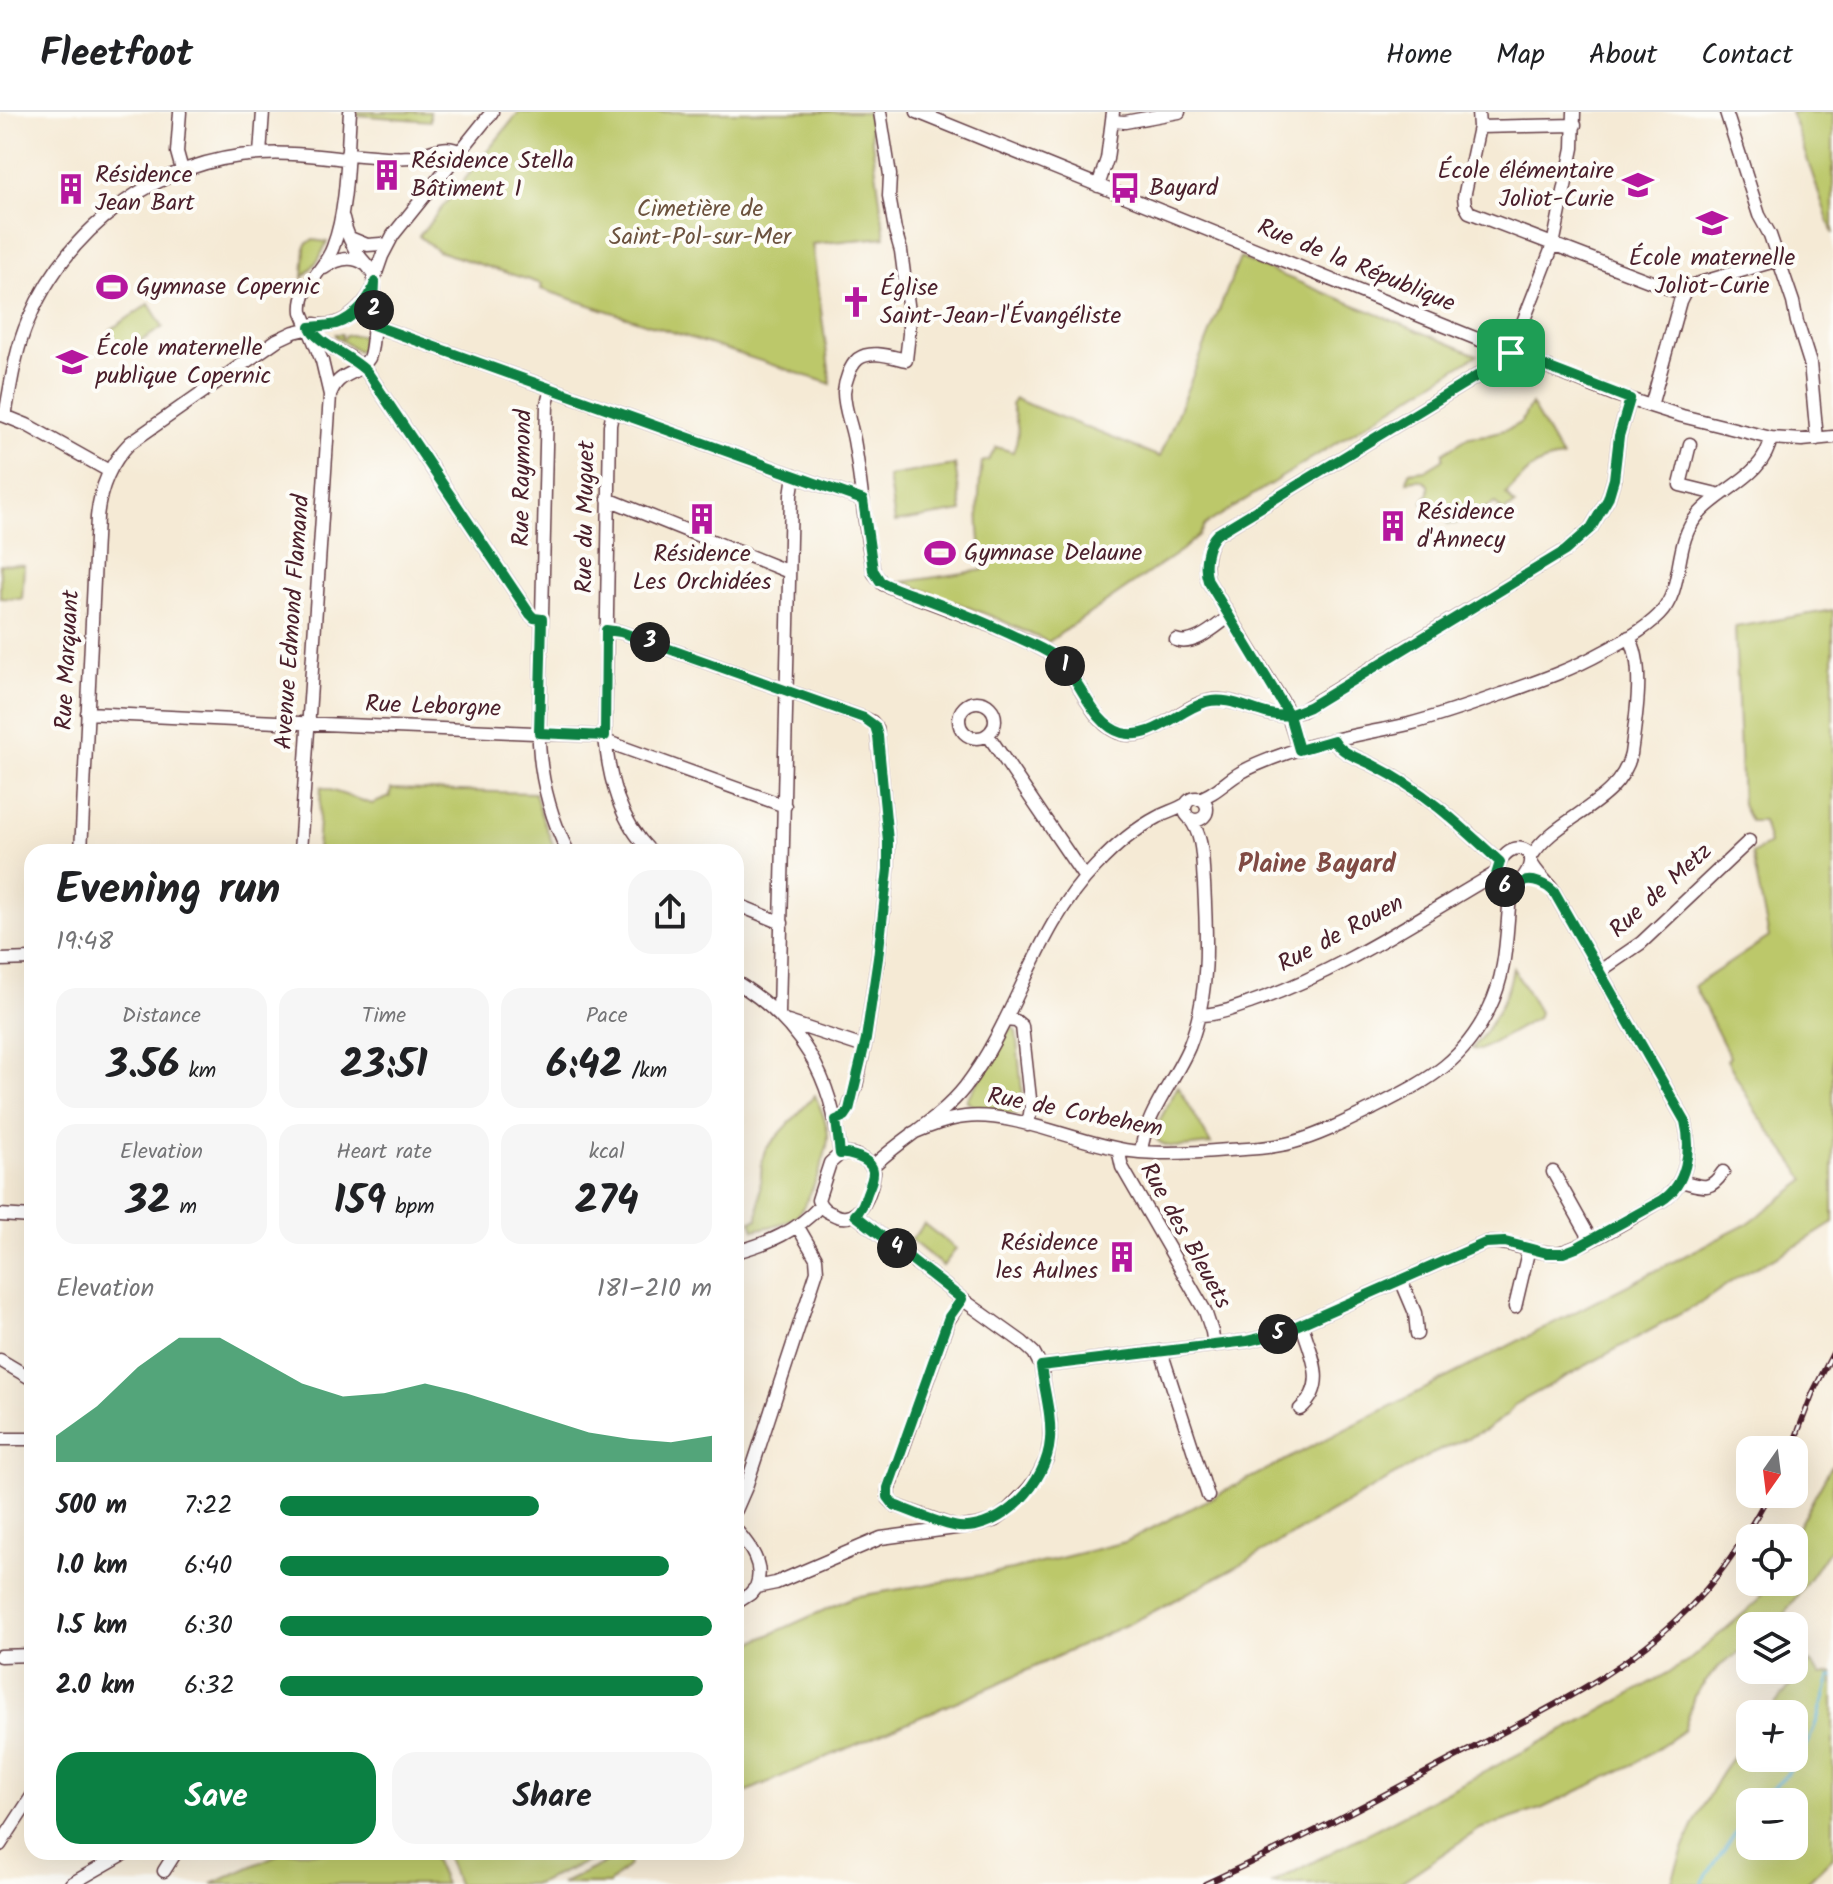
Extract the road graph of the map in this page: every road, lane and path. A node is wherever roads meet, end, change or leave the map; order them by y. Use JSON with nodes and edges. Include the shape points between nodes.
{"nodes":[{"id":1,"x":180,"y":112,"type":"edge"},
{"id":2,"x":263,"y":112,"type":"edge"},
{"id":3,"x":350,"y":112,"type":"edge"},
{"id":4,"x":492,"y":112,"type":"edge"},
{"id":5,"x":880,"y":112,"type":"edge"},
{"id":6,"x":917,"y":112,"type":"edge"},
{"id":7,"x":1179,"y":112,"type":"edge"},
{"id":8,"x":1478,"y":112,"type":"edge"},
{"id":9,"x":1726,"y":112,"type":"edge"},
{"id":10,"x":1112,"y":117,"type":"edge"},
{"id":11,"x":1575,"y":118,"type":"edge"},
{"id":12,"x":1479,"y":127,"type":"junction"},
{"id":13,"x":460,"y":152,"type":"junction"},
{"id":14,"x":260,"y":154,"type":"junction"},
{"id":15,"x":346,"y":156,"type":"junction"},
{"id":16,"x":182,"y":170,"type":"junction"},
{"id":17,"x":1098,"y":186,"type":"junction"},
{"id":18,"x":342,"y":212,"type":"junction"},
{"id":19,"x":393,"y":235,"type":"junction"},
{"id":20,"x":349,"y":238,"type":"junction"},
{"id":21,"x":381,"y":244,"type":"junction"},
{"id":22,"x":1553,"y":245,"type":"junction"},
{"id":23,"x":360,"y":260,"type":"junction"},
{"id":24,"x":1778,"y":260,"type":"junction"},
{"id":25,"x":320,"y":271,"type":"junction"},
{"id":26,"x":374,"y":281,"type":"junction"},
{"id":27,"x":1683,"y":294,"type":"junction"},
{"id":28,"x":311,"y":322,"type":"junction"},
{"id":29,"x":373,"y":325,"type":"junction"},
{"id":30,"x":284,"y":335,"type":"junction"},
{"id":31,"x":1508,"y":351,"type":"junction"},
{"id":32,"x":362,"y":366,"type":"junction"},
{"id":33,"x":551,"y":389,"type":"junction"},
{"id":34,"x":330,"y":395,"type":"junction"},
{"id":35,"x":1630,"y":399,"type":"junction"},
{"id":36,"x":1651,"y":406,"type":"junction"},
{"id":37,"x":613,"y":411,"type":"junction"},
{"id":38,"x":2,"y":415,"type":"edge"},
{"id":39,"x":1833,"y":437,"type":"edge"},
{"id":40,"x":1771,"y":438,"type":"junction"},
{"id":41,"x":1817,"y":439,"type":"junction"},
{"id":42,"x":1690,"y":444,"type":"dead end"},
{"id":43,"x":109,"y":471,"type":"junction"},
{"id":44,"x":794,"y":475,"type":"junction"},
{"id":45,"x":1721,"y":495,"type":"junction"},
{"id":46,"x":608,"y":499,"type":"junction"},
{"id":47,"x":863,"y":500,"type":"junction"},
{"id":48,"x":789,"y":572,"type":"junction"},
{"id":49,"x":1230,"y":616,"type":"junction"},
{"id":50,"x":542,"y":619,"type":"junction"},
{"id":51,"x":606,"y":630,"type":"junction"},
{"id":52,"x":1629,"y":637,"type":"junction"},
{"id":53,"x":1176,"y":640,"type":"dead end"},
{"id":54,"x":787,"y":691,"type":"junction"},
{"id":55,"x":87,"y":713,"type":"junction"},
{"id":56,"x":1289,"y":715,"type":"junction"},
{"id":57,"x":308,"y":724,"type":"junction"},
{"id":58,"x":539,"y":733,"type":"junction"},
{"id":59,"x":988,"y":735,"type":"dead end"},
{"id":60,"x":605,"y":738,"type":"junction"},
{"id":61,"x":1334,"y":740,"type":"junction"},
{"id":62,"x":1299,"y":750,"type":"junction"},
{"id":63,"x":1192,"y":801,"type":"junction"},
{"id":64,"x":785,"y":806,"type":"junction"},
{"id":65,"x":1206,"y":811,"type":"junction"},
{"id":66,"x":1190,"y":819,"type":"junction"},
{"id":67,"x":1749,"y":841,"type":"dead end"},
{"id":68,"x":81,"y":844,"type":"edge"},
{"id":69,"x":300,"y":844,"type":"edge"},
{"id":70,"x":564,"y":844,"type":"edge"},
{"id":71,"x":644,"y":844,"type":"edge"},
{"id":72,"x":1202,"y":854,"type":"junction"},
{"id":73,"x":1531,"y":859,"type":"junction"},
{"id":74,"x":1498,"y":867,"type":"junction"},
{"id":75,"x":1085,"y":878,"type":"junction"},
{"id":76,"x":1518,"y":885,"type":"junction"},
{"id":77,"x":1554,"y":892,"type":"junction"},
{"id":78,"x":744,"y":907,"type":"edge"},
{"id":79,"x":782,"y":923,"type":"junction"},
{"id":80,"x":24,"y":959,"type":"edge"},
{"id":81,"x":0,"y":960,"type":"edge"},
{"id":82,"x":1600,"y":971,"type":"junction"},
{"id":83,"x":744,"y":987,"type":"edge"},
{"id":84,"x":1199,"y":1015,"type":"junction"},
{"id":85,"x":783,"y":1018,"type":"junction"},
{"id":86,"x":1005,"y":1020,"type":"junction"},
{"id":87,"x":864,"y":1047,"type":"junction"},
{"id":88,"x":836,"y":1120,"type":"junction"},
{"id":89,"x":1028,"y":1125,"type":"junction"},
{"id":90,"x":913,"y":1133,"type":"junction"},
{"id":91,"x":1118,"y":1149,"type":"junction"},
{"id":92,"x":1141,"y":1152,"type":"junction"},
{"id":93,"x":840,"y":1154,"type":"junction"},
{"id":94,"x":872,"y":1167,"type":"junction"},
{"id":95,"x":1553,"y":1172,"type":"dead end"},
{"id":96,"x":1723,"y":1172,"type":"dead end"},
{"id":97,"x":1680,"y":1181,"type":"junction"},
{"id":98,"x":820,"y":1206,"type":"junction"},
{"id":99,"x":0,"y":1215,"type":"edge"},
{"id":100,"x":855,"y":1215,"type":"junction"},
{"id":101,"x":24,"y":1216,"type":"edge"},
{"id":102,"x":798,"y":1227,"type":"junction"},
{"id":103,"x":1591,"y":1240,"type":"junction"},
{"id":104,"x":1529,"y":1248,"type":"junction"},
{"id":105,"x":744,"y":1249,"type":"edge"},
{"id":106,"x":1401,"y":1280,"type":"junction"},
{"id":107,"x":962,"y":1299,"type":"junction"},
{"id":108,"x":1515,"y":1307,"type":"dead end"},
{"id":109,"x":1302,"y":1325,"type":"junction"},
{"id":110,"x":1417,"y":1334,"type":"dead end"},
{"id":111,"x":1214,"y":1345,"type":"junction"},
{"id":112,"x":1161,"y":1351,"type":"junction"},
{"id":113,"x":0,"y":1360,"type":"edge"},
{"id":114,"x":1041,"y":1366,"type":"junction"},
{"id":115,"x":24,"y":1374,"type":"edge"},
{"id":116,"x":1300,"y":1409,"type":"dead end"},
{"id":117,"x":0,"y":1439,"type":"edge"},
{"id":118,"x":24,"y":1439,"type":"edge"},
{"id":119,"x":744,"y":1493,"type":"edge"},
{"id":120,"x":1208,"y":1496,"type":"dead end"},
{"id":121,"x":958,"y":1527,"type":"junction"},
{"id":122,"x":744,"y":1540,"type":"edge"},
{"id":123,"x":756,"y":1587,"type":"junction"},
{"id":124,"x":744,"y":1597,"type":"edge"},
{"id":125,"x":24,"y":1655,"type":"edge"},
{"id":126,"x":0,"y":1656,"type":"edge"},
{"id":127,"x":24,"y":1808,"type":"edge"},
{"id":128,"x":0,"y":1845,"type":"edge"},
{"id":129,"x":113,"y":1860,"type":"edge"},
{"id":130,"x":171,"y":1860,"type":"edge"},
{"id":131,"x":164,"y":1871,"type":"dead end"},
{"id":132,"x":71,"y":1884,"type":"edge"}],
"edges":[{"from":1,"to":16,"type":"street","via":[[177,152]]},
{"from":2,"to":14,"type":"street"},
{"from":3,"to":15,"type":"street"},
{"from":4,"to":13,"type":"street"},
{"from":5,"to":47,"type":"street","via":[[909,334],[906,360],[863,356],[846,380],[847,416]]},
{"from":6,"to":17,"type":"street","name":"Rue de la République"},
{"from":7,"to":10,"type":"street","via":[[1125,122]]},
{"from":8,"to":12,"type":"street"},
{"from":9,"to":24,"type":"street"},
{"from":10,"to":17,"type":"street"},
{"from":11,"to":12,"type":"street"},
{"from":11,"to":22,"type":"street"},
{"from":12,"to":22,"type":"street","via":[[1466,207]]},
{"from":13,"to":15,"type":"street","via":[[447,147],[410,157]]},
{"from":13,"to":19,"type":"street"},
{"from":14,"to":15,"type":"street"},
{"from":14,"to":16,"type":"street"},
{"from":15,"to":18,"type":"street"},
{"from":16,"to":38,"type":"street","via":[[122,203],[59,267],[25,331]]},
{"from":17,"to":31,"type":"street","name":"Rue de la République"},
{"from":18,"to":20,"type":"street"},
{"from":18,"to":25,"type":"street","via":[[333,248]]},
{"from":19,"to":21,"type":"street"},
{"from":19,"to":26,"type":"street"},
{"from":20,"to":21,"type":"street"},
{"from":20,"to":23,"type":"street"},
{"from":21,"to":23,"type":"street"},
{"from":22,"to":27,"type":"street"},
{"from":22,"to":31,"type":"street"},
{"from":23,"to":25,"type":"street","via":[[336,261]]},
{"from":23,"to":26,"type":"street"},
{"from":24,"to":27,"type":"street","via":[[1698,283]]},
{"from":24,"to":41,"type":"street","via":[[1810,363]]},
{"from":25,"to":28,"type":"street","via":[[304,293]]},
{"from":26,"to":28,"type":"street","via":[[356,311],[339,322]]},
{"from":26,"to":29,"type":"street"},
{"from":27,"to":36,"type":"street"},
{"from":28,"to":30,"type":"street"},
{"from":28,"to":30,"type":"street","via":[[295,321]]},
{"from":28,"to":32,"type":"street"},
{"from":28,"to":34,"type":"street","name":"Avenue Edmond Flamand"},
{"from":29,"to":32,"type":"street","via":[[371,352]]},
{"from":29,"to":33,"type":"street"},
{"from":30,"to":43,"type":"street","via":[[130,443]]},
{"from":31,"to":35,"type":"street","name":"Rue de la République"},
{"from":31,"to":49,"type":"street","via":[[1495,365],[1217,534],[1209,547],[1206,573]]},
{"from":32,"to":34,"type":"street","via":[[338,380]]},
{"from":32,"to":50,"type":"street","via":[[530,614]]},
{"from":33,"to":37,"type":"street"},
{"from":33,"to":50,"type":"street","name":"Rue Raymond"},
{"from":34,"to":57,"type":"street","name":"Avenue Edmond Flamand"},
{"from":35,"to":36,"type":"street","name":"Rue de la République"},
{"from":35,"to":56,"type":"street","via":[[1611,491],[1581,538]]},
{"from":36,"to":40,"type":"street","name":"Rue de la République"},
{"from":37,"to":44,"type":"street"},
{"from":37,"to":46,"type":"street","name":"Rue du Muguet"},
{"from":38,"to":43,"type":"street"},
{"from":39,"to":41,"type":"street","name":"Rue de la République"},
{"from":40,"to":41,"type":"street","name":"Rue de la République"},
{"from":40,"to":45,"type":"street","via":[[1758,467]]},
{"from":42,"to":45,"type":"street","via":[[1680,485]]},
{"from":43,"to":55,"type":"street","name":"Rue Marquant","via":[[97,517]]},
{"from":44,"to":47,"type":"street"},
{"from":44,"to":48,"type":"street"},
{"from":45,"to":52,"type":"street","via":[[1687,532],[1668,604]]},
{"from":46,"to":48,"type":"street"},
{"from":46,"to":51,"type":"street","name":"Rue du Muguet"},
{"from":47,"to":56,"type":"street","via":[[877,579],[1048,652],[1066,667],[1113,730],[1134,735],[1213,700]]},
{"from":48,"to":54,"type":"street"},
{"from":49,"to":53,"type":"street","via":[[1191,641]]},
{"from":49,"to":56,"type":"street"},
{"from":50,"to":58,"type":"street","name":"Rue Raymond"},
{"from":51,"to":54,"type":"street"},
{"from":51,"to":60,"type":"street","name":"Rue du Muguet"},
{"from":52,"to":61,"type":"street","via":[[1529,685],[1421,721]]},
{"from":52,"to":73,"type":"street","via":[[1638,671],[1627,767],[1617,784],[1536,849]]},
{"from":54,"to":64,"type":"street"},
{"from":54,"to":87,"type":"street","via":[[867,719],[877,731],[889,861]]},
{"from":55,"to":57,"type":"street","name":"Rue Leborgne"},
{"from":55,"to":68,"type":"street","name":"Rue Marquant"},
{"from":56,"to":62,"type":"street"},
{"from":57,"to":58,"type":"street","name":"Rue Leborgne"},
{"from":57,"to":69,"type":"street","name":"Avenue Edmond Flamand"},
{"from":58,"to":60,"type":"street","name":"Rue Leborgne"},
{"from":58,"to":70,"type":"street","name":"Rue Raymond","via":[[544,782]]},
{"from":59,"to":75,"type":"street"},
{"from":60,"to":64,"type":"street","name":"Rue Leborgne"},
{"from":60,"to":71,"type":"street","name":"Rue du Muguet","via":[[618,801]]},
{"from":61,"to":62,"type":"street"},
{"from":61,"to":74,"type":"street","via":[[1343,751],[1430,800]]},
{"from":62,"to":63,"type":"street","via":[[1241,772]]},
{"from":63,"to":65,"type":"street","via":[[1205,803]]},
{"from":63,"to":66,"type":"street","via":[[1185,812]]},
{"from":63,"to":75,"type":"street","via":[[1137,831]]},
{"from":64,"to":79,"type":"street"},
{"from":65,"to":66,"type":"street","via":[[1200,819]]},
{"from":65,"to":72,"type":"street"},
{"from":66,"to":72,"type":"street"},
{"from":67,"to":82,"type":"street","name":"Rue de Metz","via":[[1647,938]]},
{"from":72,"to":84,"type":"street","via":[[1207,953]]},
{"from":73,"to":74,"type":"street","via":[[1525,849],[1515,847]]},
{"from":73,"to":76,"type":"street"},
{"from":73,"to":77,"type":"street"},
{"from":74,"to":76,"type":"street","via":[[1502,885]]},
{"from":74,"to":84,"type":"street","name":"Rue de Rouen","via":[[1311,979],[1237,1007]]},
{"from":75,"to":86,"type":"street","via":[[1049,932]]},
{"from":76,"to":77,"type":"street","via":[[1539,883]]},
{"from":76,"to":92,"type":"street","name":"Rue de Corbehem","via":[[1510,896],[1504,963],[1492,1002],[1466,1045],[1434,1076],[1293,1143]]},
{"from":77,"to":82,"type":"street"},
{"from":78,"to":79,"type":"street"},
{"from":79,"to":85,"type":"street"},
{"from":80,"to":81,"type":"street"},
{"from":82,"to":97,"type":"street","via":[[1687,1128]]},
{"from":83,"to":85,"type":"street"},
{"from":84,"to":92,"type":"street","via":[[1186,1053],[1145,1130]]},
{"from":85,"to":87,"type":"street"},
{"from":85,"to":88,"type":"street","via":[[815,1063]]},
{"from":86,"to":89,"type":"street","via":[[1022,1026],[1031,1103]]},
{"from":86,"to":90,"type":"street","via":[[963,1089]]},
{"from":87,"to":88,"type":"street","via":[[849,1110]]},
{"from":88,"to":93,"type":"street"},
{"from":89,"to":90,"type":"street","name":"Rue de Corbehem","via":[[966,1116]]},
{"from":89,"to":91,"type":"street","name":"Rue de Corbehem"},
{"from":90,"to":94,"type":"street"},
{"from":91,"to":92,"type":"street","name":"Rue de Corbehem"},
{"from":91,"to":111,"type":"street","name":"Rue des Bleuets","via":[[1122,1167],[1205,1311]]},
{"from":93,"to":94,"type":"street","via":[[864,1159]]},
{"from":93,"to":98,"type":"street","via":[[830,1163]]},
{"from":94,"to":100,"type":"street","via":[[872,1181]]},
{"from":95,"to":103,"type":"street"},
{"from":96,"to":97,"type":"street","via":[[1708,1187]]},
{"from":97,"to":103,"type":"street","via":[[1667,1198]]},
{"from":98,"to":100,"type":"street","via":[[842,1217]]},
{"from":98,"to":102,"type":"street"},
{"from":99,"to":101,"type":"street"},
{"from":100,"to":107,"type":"street"},
{"from":102,"to":105,"type":"street"},
{"from":102,"to":119,"type":"street","via":[[816,1258],[817,1271]]},
{"from":103,"to":104,"type":"street","via":[[1563,1253]]},
{"from":104,"to":106,"type":"street","via":[[1485,1243]]},
{"from":104,"to":108,"type":"street"},
{"from":106,"to":109,"type":"street"},
{"from":106,"to":110,"type":"street","via":[[1415,1313]]},
{"from":107,"to":114,"type":"street","via":[[1022,1342]]},
{"from":107,"to":121,"type":"street","via":[[949,1317],[888,1488],[894,1505]]},
{"from":109,"to":111,"type":"street","via":[[1264,1338]]},
{"from":109,"to":116,"type":"street","via":[[1317,1382]]},
{"from":111,"to":112,"type":"street"},
{"from":112,"to":114,"type":"street"},
{"from":112,"to":120,"type":"street"},
{"from":113,"to":115,"type":"street"},
{"from":114,"to":121,"type":"street","via":[[1050,1440],[1039,1474],[1007,1511],[989,1522]]},
{"from":117,"to":118,"type":"street"},
{"from":121,"to":123,"type":"street","via":[[886,1537]]},
{"from":122,"to":123,"type":"street","via":[[758,1565]]},
{"from":123,"to":124,"type":"street"},
{"from":125,"to":126,"type":"street"},
{"from":127,"to":128,"type":"street"},
{"from":129,"to":132,"type":"street"},
{"from":130,"to":131,"type":"street"}]}
